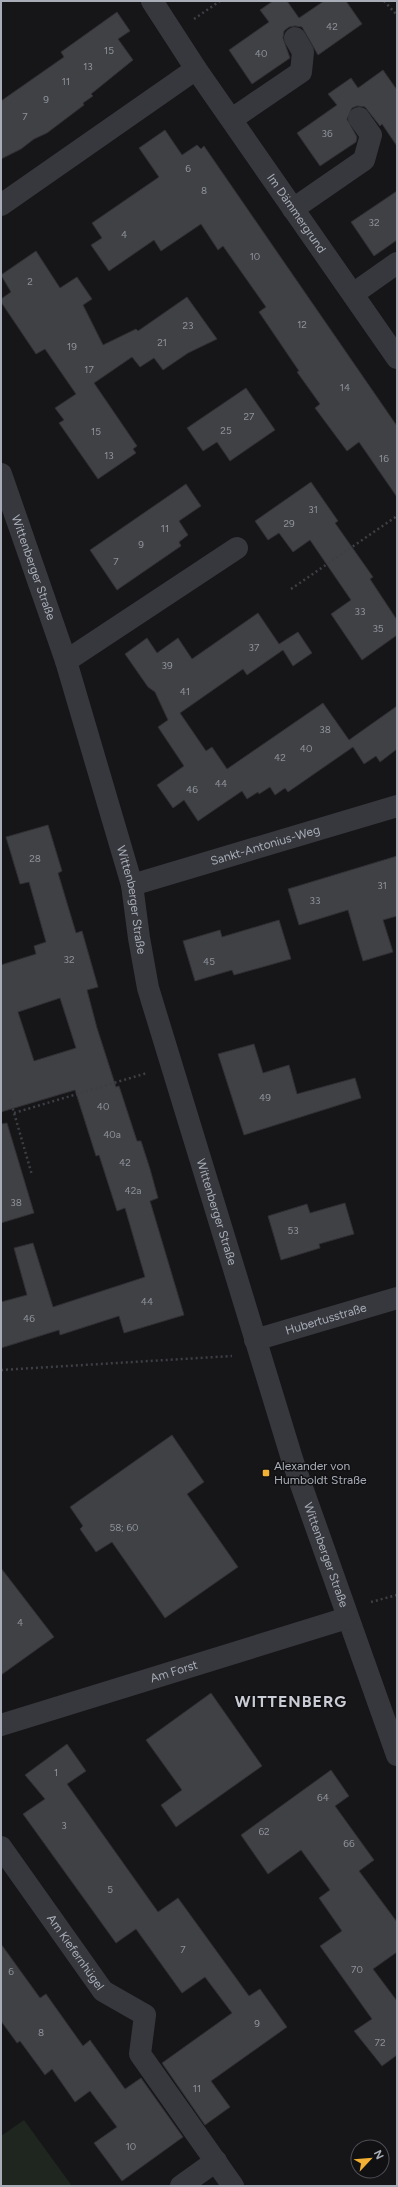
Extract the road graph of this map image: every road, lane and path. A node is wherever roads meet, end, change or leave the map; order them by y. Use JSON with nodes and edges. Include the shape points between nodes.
{"nodes":[{"id":1,"x":152,"y":1,"type":"edge"},
{"id":2,"x":220,"y":1,"type":"edge"},
{"id":3,"x":384,"y":1,"type":"edge"},
{"id":4,"x":397,"y":15,"type":"edge"},
{"id":5,"x":173,"y":33,"type":"junction"},
{"id":6,"x":295,"y":38,"type":"dead end"},
{"id":7,"x":196,"y":69,"type":"junction"},
{"id":8,"x":359,"y":118,"type":"dead end"},
{"id":9,"x":232,"y":119,"type":"junction"},
{"id":10,"x":1,"y":205,"type":"edge"},
{"id":11,"x":293,"y":209,"type":"junction"},
{"id":12,"x":397,"y":263,"type":"edge"},
{"id":13,"x":353,"y":294,"type":"junction"},
{"id":14,"x":397,"y":358,"type":"edge"},
{"id":15,"x":1,"y":474,"type":"edge"},
{"id":16,"x":397,"y":516,"type":"edge"},
{"id":17,"x":237,"y":548,"type":"dead end"},
{"id":18,"x":290,"y":589,"type":"dead end"},
{"id":19,"x":66,"y":661,"type":"junction"},
{"id":20,"x":397,"y":806,"type":"edge"},
{"id":21,"x":132,"y":885,"type":"junction"},
{"id":22,"x":172,"y":1065,"type":"junction"},
{"id":23,"x":10,"y":1099,"type":"dead end"},
{"id":24,"x":14,"y":1113,"type":"junction"},
{"id":25,"x":32,"y":1175,"type":"dead end"},
{"id":26,"x":397,"y":1298,"type":"edge"},
{"id":27,"x":257,"y":1348,"type":"junction"},
{"id":28,"x":1,"y":1370,"type":"edge"},
{"id":29,"x":347,"y":1618,"type":"junction"},
{"id":30,"x":1,"y":1725,"type":"edge"},
{"id":31,"x":397,"y":1755,"type":"edge"},
{"id":32,"x":1,"y":1847,"type":"edge"},
{"id":33,"x":216,"y":2161,"type":"junction"},
{"id":34,"x":180,"y":2186,"type":"edge"},
{"id":35,"x":233,"y":2186,"type":"edge"}],
"edges":[{"from":1,"to":5,"type":"street","name":"Im Dämmergrund"},
{"from":2,"to":5,"type":"path"},
{"from":3,"to":4,"type":"path"},
{"from":5,"to":7,"type":"street","name":"Im Dämmergrund"},
{"from":6,"to":9,"type":"street","via":[[303,52],[301,72]]},
{"from":7,"to":9,"type":"street","name":"Im Dämmergrund"},
{"from":7,"to":10,"type":"street"},
{"from":8,"to":11,"type":"street","via":[[371,135],[364,160]]},
{"from":9,"to":11,"type":"street","name":"Im Dämmergrund"},
{"from":11,"to":13,"type":"street","name":"Im Dämmergrund"},
{"from":12,"to":13,"type":"street"},
{"from":13,"to":14,"type":"street","name":"Im Dämmergrund"},
{"from":15,"to":19,"type":"street","name":"Wittenberger Straße"},
{"from":16,"to":18,"type":"path"},
{"from":17,"to":19,"type":"street"},
{"from":19,"to":21,"type":"street","name":"Wittenberger Straße"},
{"from":20,"to":21,"type":"street","name":"Sankt-Antonius-Weg"},
{"from":21,"to":22,"type":"street","name":"Wittenberger Straße","via":[[148,988]]},
{"from":22,"to":24,"type":"path"},
{"from":22,"to":27,"type":"street","name":"Wittenberger Straße"},
{"from":23,"to":24,"type":"path"},
{"from":24,"to":25,"type":"path"},
{"from":26,"to":27,"type":"street","name":"Hubertusstraße"},
{"from":27,"to":28,"type":"path"},
{"from":27,"to":29,"type":"street","name":"Wittenberger Straße"},
{"from":29,"to":30,"type":"street","name":"Am Forst"},
{"from":29,"to":31,"type":"street","name":"Wittenberger Straße"},
{"from":32,"to":33,"type":"street","name":"Am Kiefernhügel","via":[[103,1991],[145,2015],[140,2054]]},
{"from":33,"to":34,"type":"street"},
{"from":33,"to":35,"type":"street","name":"Am Kiefernhügel"}]}
